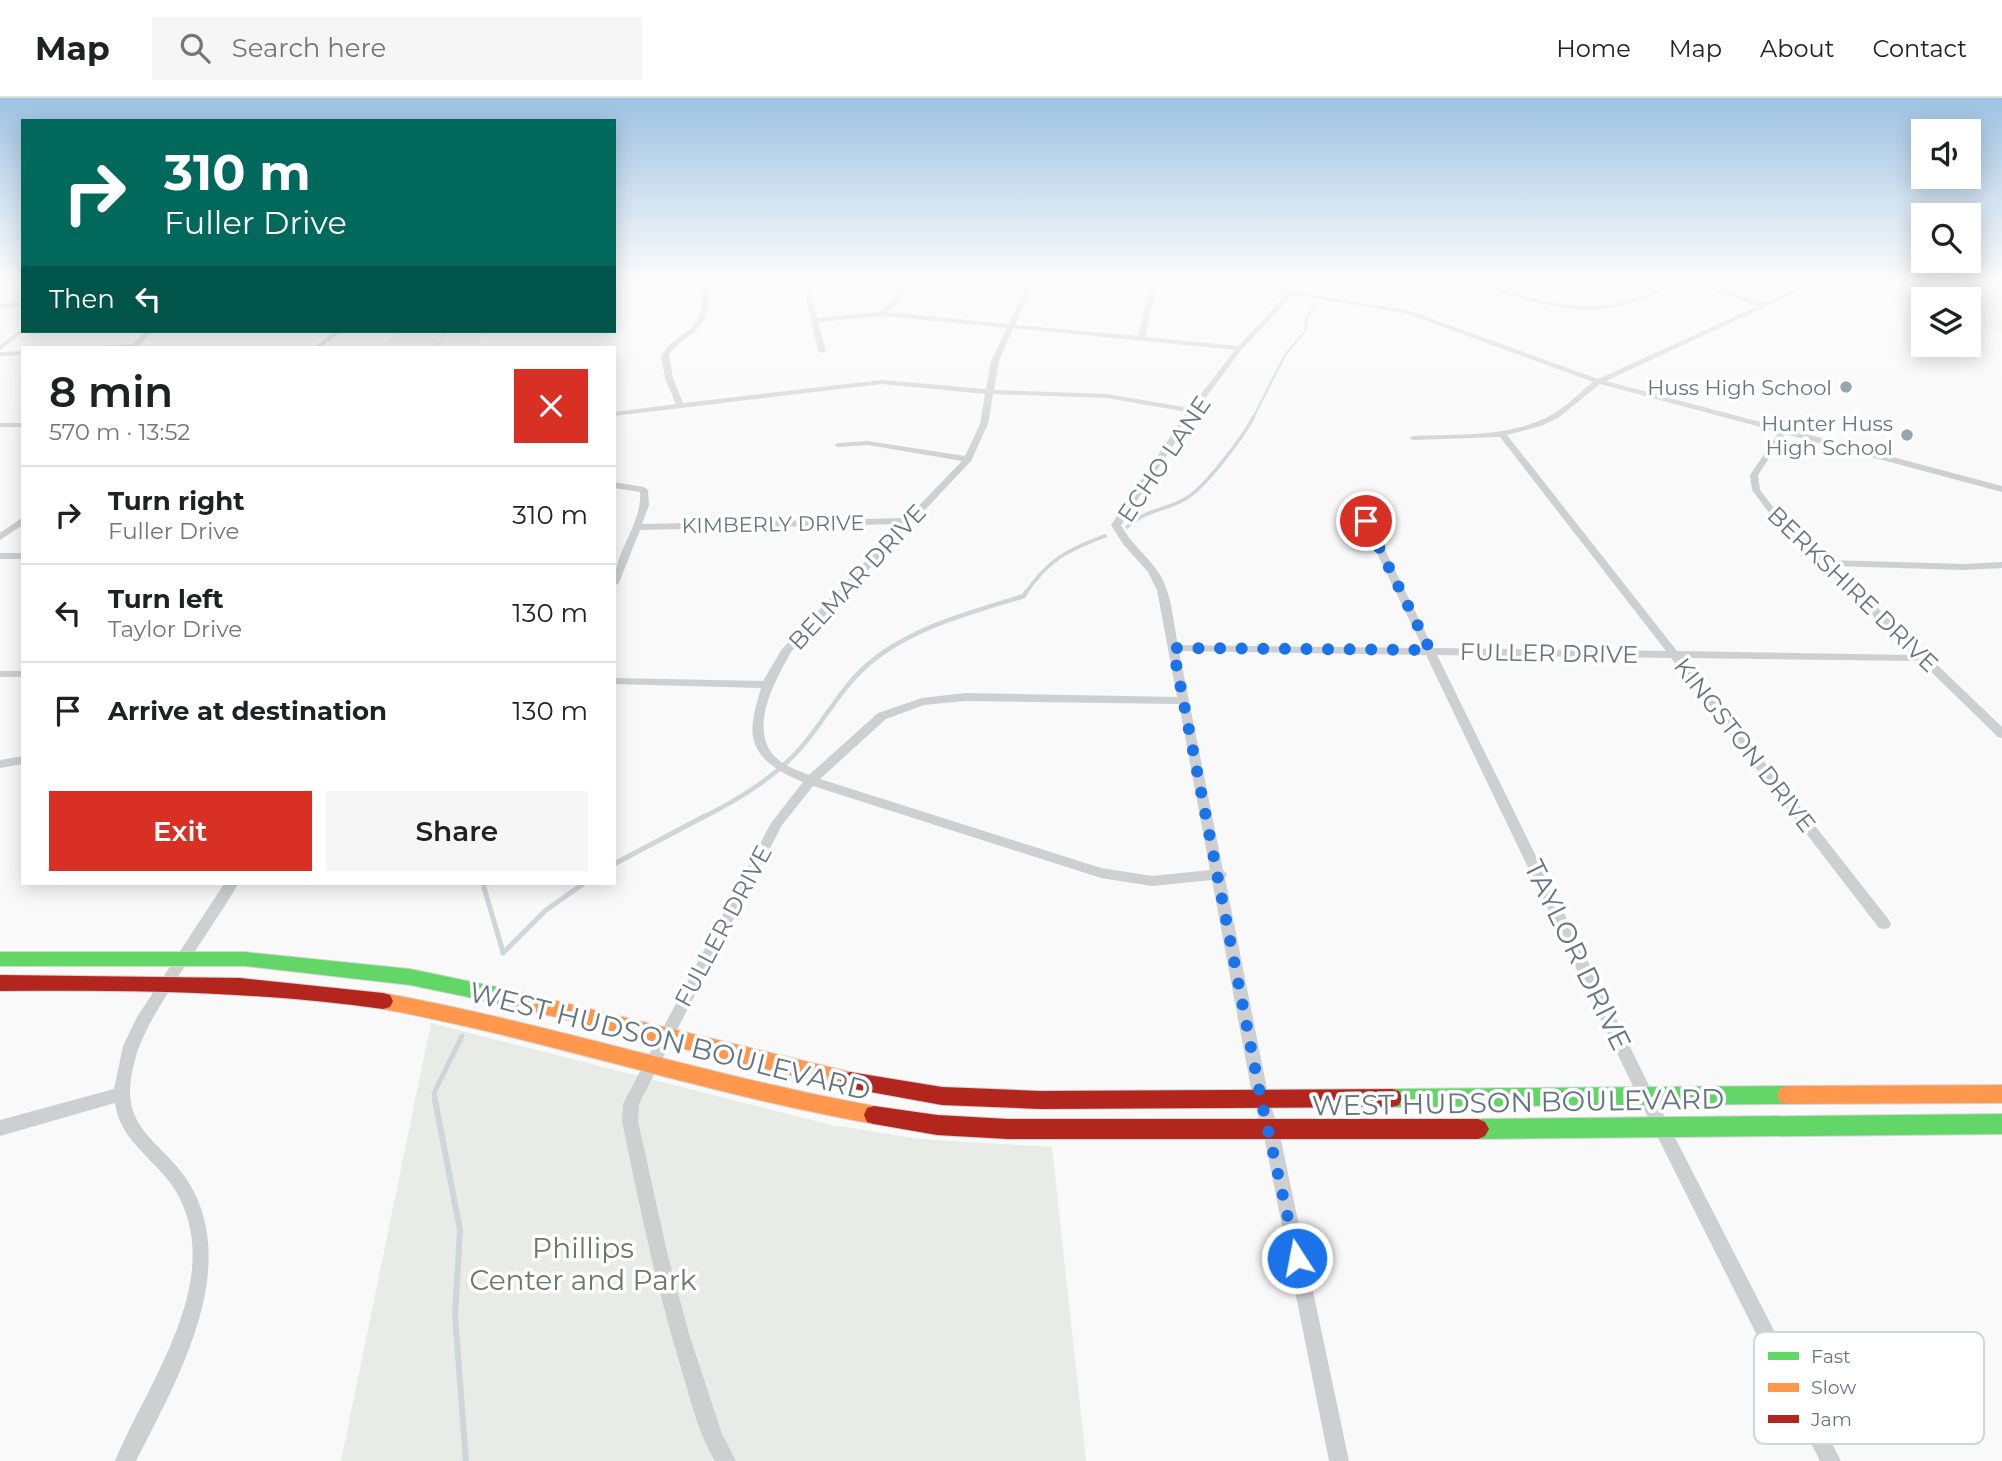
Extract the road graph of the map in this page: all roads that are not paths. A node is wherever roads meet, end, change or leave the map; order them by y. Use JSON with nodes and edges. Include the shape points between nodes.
{"nodes":[{"id":1,"x":678,"y":342,"type":"edge"},
{"id":2,"x":820,"y":342,"type":"edge"},
{"id":3,"x":1004,"y":342,"type":"edge"},
{"id":4,"x":1182,"y":342,"type":"edge"},
{"id":5,"x":1246,"y":342,"type":"edge"},
{"id":6,"x":1487,"y":342,"type":"edge"},
{"id":7,"x":1683,"y":342,"type":"edge"},
{"id":8,"x":1240,"y":348,"type":"junction"},
{"id":9,"x":822,"y":351,"type":"dead end"},
{"id":10,"x":21,"y":353,"type":"edge"},
{"id":11,"x":0,"y":354,"type":"edge"},
{"id":12,"x":1599,"y":381,"type":"junction"},
{"id":13,"x":990,"y":391,"type":"junction"},
{"id":14,"x":681,"y":407,"type":"junction"},
{"id":15,"x":1192,"y":411,"type":"junction"},
{"id":16,"x":616,"y":414,"type":"edge"},
{"id":17,"x":0,"y":425,"type":"edge"},
{"id":18,"x":21,"y":425,"type":"edge"},
{"id":19,"x":1783,"y":430,"type":"junction"},
{"id":20,"x":1502,"y":434,"type":"junction"},
{"id":21,"x":1413,"y":438,"type":"dead end"},
{"id":22,"x":838,"y":445,"type":"dead end"},
{"id":23,"x":968,"y":458,"type":"junction"},
{"id":24,"x":616,"y":485,"type":"edge"},
{"id":25,"x":2002,"y":489,"type":"edge"},
{"id":26,"x":21,"y":521,"type":"edge"},
{"id":27,"x":1366,"y":521,"type":"dead end"},
{"id":28,"x":909,"y":522,"type":"junction"},
{"id":29,"x":1116,"y":525,"type":"joint"},
{"id":30,"x":636,"y":527,"type":"junction"},
{"id":31,"x":0,"y":537,"type":"edge"},
{"id":32,"x":0,"y":556,"type":"edge"},
{"id":33,"x":21,"y":556,"type":"edge"},
{"id":34,"x":1823,"y":563,"type":"junction"},
{"id":35,"x":2002,"y":565,"type":"edge"},
{"id":36,"x":616,"y":578,"type":"edge"},
{"id":37,"x":1173,"y":648,"type":"junction"},
{"id":38,"x":1430,"y":650,"type":"junction"},
{"id":39,"x":1675,"y":655,"type":"junction"},
{"id":40,"x":1924,"y":658,"type":"junction"},
{"id":41,"x":0,"y":674,"type":"edge"},
{"id":42,"x":21,"y":674,"type":"edge"},
{"id":43,"x":616,"y":681,"type":"edge"},
{"id":44,"x":767,"y":685,"type":"junction"},
{"id":45,"x":1184,"y":701,"type":"junction"},
{"id":46,"x":2002,"y":734,"type":"edge"},
{"id":47,"x":21,"y":761,"type":"edge"},
{"id":48,"x":0,"y":764,"type":"edge"},
{"id":49,"x":810,"y":782,"type":"junction"},
{"id":50,"x":1220,"y":874,"type":"junction"},
{"id":51,"x":230,"y":885,"type":"edge"},
{"id":52,"x":1884,"y":924,"type":"dead end"},
{"id":53,"x":181,"y":957,"type":"junction"},
{"id":54,"x":0,"y":959,"type":"edge"},
{"id":55,"x":167,"y":982,"type":"junction"},
{"id":56,"x":0,"y":983,"type":"edge"},
{"id":57,"x":664,"y":1038,"type":"junction"},
{"id":58,"x":650,"y":1065,"type":"junction"},
{"id":59,"x":121,"y":1094,"type":"junction"},
{"id":60,"x":2002,"y":1094,"type":"edge"},
{"id":61,"x":1646,"y":1096,"type":"junction"},
{"id":62,"x":1261,"y":1099,"type":"junction"},
{"id":63,"x":2002,"y":1124,"type":"edge"},
{"id":64,"x":1661,"y":1127,"type":"junction"},
{"id":65,"x":0,"y":1128,"type":"edge"},
{"id":66,"x":1271,"y":1131,"type":"junction"},
{"id":67,"x":1765,"y":1332,"type":"edge"},
{"id":68,"x":1822,"y":1444,"type":"edge"},
{"id":69,"x":125,"y":1461,"type":"edge"},
{"id":70,"x":726,"y":1461,"type":"edge"},
{"id":71,"x":1339,"y":1461,"type":"edge"},
{"id":72,"x":1831,"y":1461,"type":"edge"}],
"edges":[{"from":1,"to":14,"type":"street","via":[[665,356]]},
{"from":2,"to":9,"type":"street"},
{"from":3,"to":13,"type":"street","name":"BELMAR DRIVE","via":[[995,361]]},
{"from":4,"to":8,"type":"street"},
{"from":5,"to":8,"type":"street","name":"ECHO LANE"},
{"from":6,"to":12,"type":"street"},
{"from":7,"to":12,"type":"street"},
{"from":8,"to":15,"type":"street","name":"ECHO LANE"},
{"from":10,"to":11,"type":"street"},
{"from":12,"to":19,"type":"street"},
{"from":12,"to":20,"type":"street","via":[[1555,416]]},
{"from":13,"to":14,"type":"street","via":[[865,383]]},
{"from":13,"to":15,"type":"street","via":[[1107,396]]},
{"from":13,"to":23,"type":"street","name":"BELMAR DRIVE","via":[[984,424]]},
{"from":14,"to":16,"type":"street"},
{"from":15,"to":29,"type":"street","name":"ECHO LANE"},
{"from":17,"to":18,"type":"street"},
{"from":19,"to":25,"type":"street"},
{"from":19,"to":34,"type":"street","name":"BERKSHIRE DRIVE","via":[[1760,463],[1754,482],[1775,515]]},
{"from":20,"to":21,"type":"street"},
{"from":20,"to":39,"type":"street","name":"KINGSTON DRIVE"},
{"from":22,"to":23,"type":"street","via":[[868,443]]},
{"from":23,"to":28,"type":"street","name":"BELMAR DRIVE"},
{"from":24,"to":30,"type":"street","via":[[644,490],[645,505]]},
{"from":26,"to":31,"type":"street"},
{"from":27,"to":38,"type":"street","name":"TAYLOR DRIVE"},
{"from":28,"to":30,"type":"street","name":"KIMBERLY DRIVE"},
{"from":28,"to":44,"type":"street","name":"BELMAR DRIVE","via":[[801,632]]},
{"from":29,"to":37,"type":"street","name":"ECHO LANE","via":[[1153,567]]},
{"from":30,"to":36,"type":"street"},
{"from":32,"to":33,"type":"street"},
{"from":34,"to":35,"type":"street"},
{"from":34,"to":40,"type":"street","name":"BERKSHIRE DRIVE"},
{"from":37,"to":38,"type":"street","name":"FULLER DRIVE"},
{"from":37,"to":45,"type":"street","name":"ECHO LANE"},
{"from":38,"to":39,"type":"street","name":"FULLER DRIVE"},
{"from":38,"to":61,"type":"street","name":"TAYLOR DRIVE"},
{"from":39,"to":40,"type":"street","name":"FULLER DRIVE"},
{"from":39,"to":52,"type":"street","name":"KINGSTON DRIVE"},
{"from":40,"to":46,"type":"street","name":"BERKSHIRE DRIVE"},
{"from":41,"to":42,"type":"street"},
{"from":43,"to":44,"type":"street"},
{"from":44,"to":49,"type":"street","name":"BELMAR DRIVE","via":[[758,723],[760,741],[767,756]]},
{"from":45,"to":49,"type":"street","name":"FULLER DRIVE","via":[[965,697],[922,702],[882,716]]},
{"from":45,"to":50,"type":"street","name":"ECHO LANE"},
{"from":47,"to":48,"type":"street"},
{"from":49,"to":50,"type":"street","name":"BELMAR DRIVE","via":[[1101,873],[1153,881]]},
{"from":49,"to":57,"type":"street","name":"FULLER DRIVE","via":[[777,822],[753,864]]},
{"from":50,"to":62,"type":"street","name":"ECHO LANE"},
{"from":51,"to":53,"type":"street"},
{"from":53,"to":54,"type":"main road","name":"WEST HUDSON BOULEVARD"},
{"from":53,"to":55,"type":"street"},
{"from":53,"to":57,"type":"main road","name":"WEST HUDSON BOULEVARD","via":[[316,964],[410,977]]},
{"from":55,"to":56,"type":"main road","name":"WEST HUDSON BOULEVARD"},
{"from":55,"to":58,"type":"main road","name":"WEST HUDSON BOULEVARD","via":[[312,990],[401,1004]]},
{"from":55,"to":59,"type":"street","via":[[131,1040]]},
{"from":57,"to":58,"type":"street","name":"FULLER DRIVE"},
{"from":57,"to":62,"type":"main road","name":"WEST HUDSON BOULEVARD","via":[[869,1086],[942,1096]]},
{"from":58,"to":66,"type":"main road","name":"WEST HUDSON BOULEVARD","via":[[812,1106],[937,1125]]},
{"from":58,"to":70,"type":"street","name":"FULLER DRIVE","via":[[631,1104],[630,1132],[680,1334],[713,1439]]},
{"from":59,"to":65,"type":"street"},
{"from":59,"to":69,"type":"street","via":[[133,1133],[180,1183],[192,1205],[200,1246],[194,1302],[180,1348]]},
{"from":60,"to":61,"type":"main road","name":"WEST HUDSON BOULEVARD"},
{"from":61,"to":62,"type":"main road","name":"WEST HUDSON BOULEVARD"},
{"from":61,"to":64,"type":"street","name":"TAYLOR DRIVE"},
{"from":62,"to":66,"type":"street","name":"ECHO LANE"},
{"from":63,"to":64,"type":"main road","name":"WEST HUDSON BOULEVARD"},
{"from":64,"to":66,"type":"main road","name":"WEST HUDSON BOULEVARD"},
{"from":64,"to":67,"type":"street","name":"TAYLOR DRIVE"},
{"from":66,"to":71,"type":"street","name":"ECHO LANE"},
{"from":68,"to":72,"type":"street","name":"TAYLOR DRIVE"}]}
